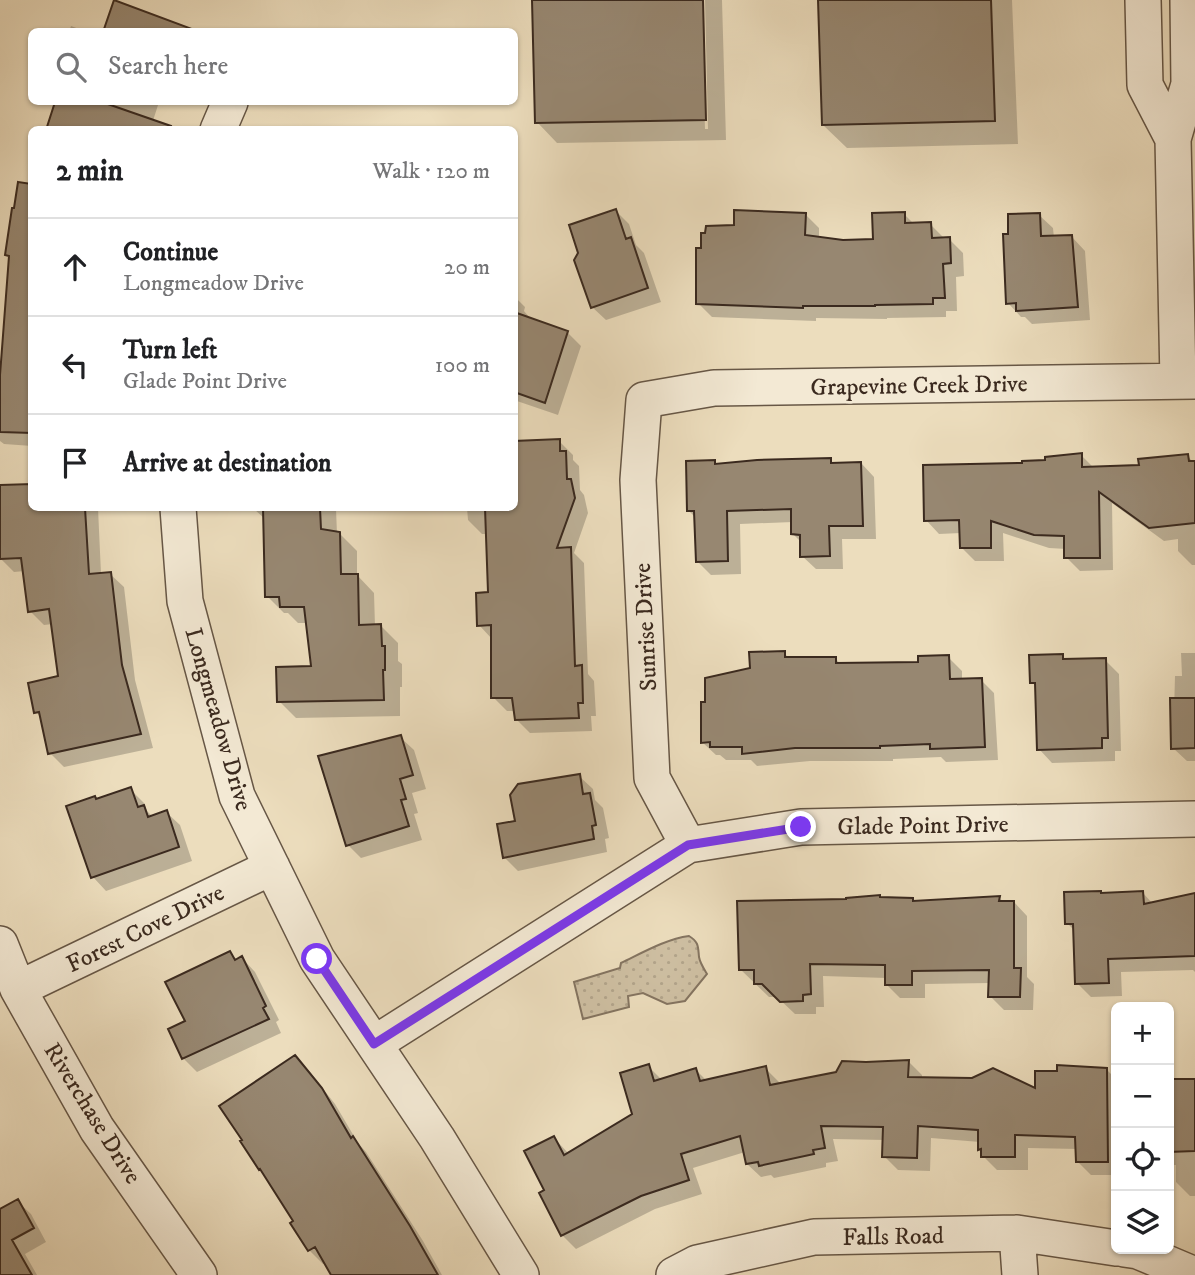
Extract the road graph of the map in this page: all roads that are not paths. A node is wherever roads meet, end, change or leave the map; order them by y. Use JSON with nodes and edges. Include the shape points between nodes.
{"nodes":[{"id":1,"x":1189,"y":3,"type":"edge"},
{"id":2,"x":1143,"y":5,"type":"edge"},
{"id":3,"x":229,"y":105,"type":"edge"},
{"id":4,"x":220,"y":126,"type":"edge"},
{"id":5,"x":1173,"y":139,"type":"junction"},
{"id":6,"x":1186,"y":381,"type":"edge"},
{"id":7,"x":643,"y":400,"type":"joint"},
{"id":8,"x":178,"y":511,"type":"edge"},
{"id":9,"x":1195,"y":819,"type":"edge"},
{"id":10,"x":688,"y":845,"type":"junction"},
{"id":11,"x":272,"y":867,"type":"junction"},
{"id":12,"x":0,"y":944,"type":"edge"},
{"id":13,"x":18,"y":989,"type":"junction"},
{"id":14,"x":374,"y":1044,"type":"junction"},
{"id":15,"x":1017,"y":1233,"type":"junction"},
{"id":16,"x":1111,"y":1247,"type":"edge"},
{"id":17,"x":1145,"y":1254,"type":"edge"},
{"id":18,"x":199,"y":1275,"type":"edge"},
{"id":19,"x":521,"y":1275,"type":"edge"},
{"id":20,"x":674,"y":1275,"type":"edge"},
{"id":21,"x":1020,"y":1275,"type":"edge"},
{"id":22,"x":1195,"y":1275,"type":"edge"}],
"edges":[{"from":1,"to":2,"type":"street"},
{"from":1,"to":5,"type":"street","via":[[1189,84]]},
{"from":2,"to":5,"type":"street","via":[[1145,85]]},
{"from":3,"to":4,"type":"street"},
{"from":5,"to":6,"type":"street"},
{"from":6,"to":7,"type":"street","name":"Grapevine Creek Drive","via":[[714,388]]},
{"from":7,"to":10,"type":"street","name":"Sunrise Drive","via":[[638,480],[652,778]]},
{"from":8,"to":11,"type":"street","name":"Longmeadow Drive","via":[[185,601],[237,796]]},
{"from":9,"to":10,"type":"street","name":"Glade Point Drive","via":[[801,827]]},
{"from":10,"to":14,"type":"street","name":"Glade Point Drive"},
{"from":11,"to":13,"type":"street","name":"Forest Cove Drive"},
{"from":11,"to":14,"type":"street","name":"Longmeadow Drive","via":[[317,959]]},
{"from":12,"to":13,"type":"street","name":"Riverchase Drive"},
{"from":13,"to":18,"type":"street","name":"Riverchase Drive","via":[[97,1129]]},
{"from":14,"to":19,"type":"street","name":"Longmeadow Drive"},
{"from":15,"to":16,"type":"street","name":"Falls Road"},
{"from":15,"to":20,"type":"street","name":"Falls Road","via":[[814,1237],[697,1263]]},
{"from":15,"to":21,"type":"street"},
{"from":17,"to":22,"type":"street"}]}
